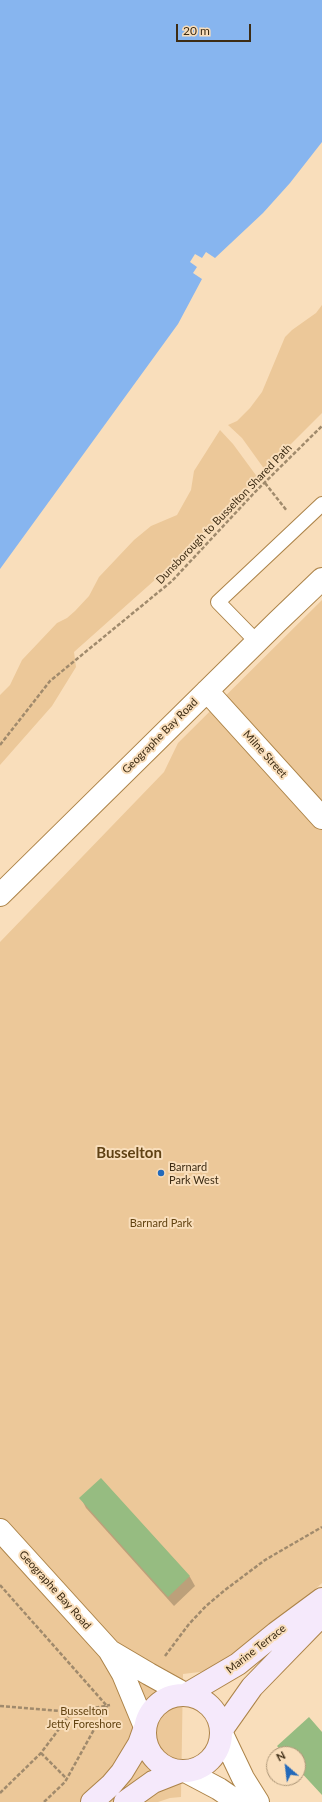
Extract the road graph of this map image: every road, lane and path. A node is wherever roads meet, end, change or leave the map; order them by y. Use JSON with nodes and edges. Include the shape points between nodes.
{"nodes":[{"id":1,"x":322,"y":426,"type":"edge"},
{"id":2,"x":265,"y":483,"type":"junction"},
{"id":3,"x":322,"y":504,"type":"edge"},
{"id":4,"x":299,"y":525,"type":"junction"},
{"id":5,"x":322,"y":579,"type":"edge"},
{"id":6,"x":257,"y":642,"type":"junction"},
{"id":7,"x":207,"y":691,"type":"junction"},
{"id":8,"x":0,"y":745,"type":"edge"},
{"id":9,"x":322,"y":818,"type":"edge"},
{"id":10,"x":0,"y":895,"type":"edge"},
{"id":11,"x":322,"y":1527,"type":"edge"},
{"id":12,"x":0,"y":1530,"type":"edge"},
{"id":13,"x":0,"y":1585,"type":"edge"},
{"id":14,"x":322,"y":1599,"type":"edge"},
{"id":15,"x":322,"y":1615,"type":"edge"},
{"id":16,"x":109,"y":1650,"type":"junction"},
{"id":17,"x":152,"y":1676,"type":"junction"},
{"id":18,"x":132,"y":1693,"type":"junction"},
{"id":19,"x":186,"y":1694,"type":"junction"},
{"id":20,"x":0,"y":1706,"type":"edge"},
{"id":21,"x":107,"y":1706,"type":"junction"},
{"id":22,"x":72,"y":1712,"type":"junction"},
{"id":23,"x":144,"y":1729,"type":"junction"},
{"id":24,"x":222,"y":1732,"type":"junction"},
{"id":25,"x":41,"y":1753,"type":"junction"},
{"id":26,"x":183,"y":1771,"type":"junction"},
{"id":27,"x":67,"y":1779,"type":"junction"},
{"id":28,"x":0,"y":1793,"type":"edge"},
{"id":29,"x":44,"y":1802,"type":"edge"},
{"id":30,"x":92,"y":1802,"type":"edge"},
{"id":31,"x":125,"y":1802,"type":"edge"},
{"id":32,"x":238,"y":1802,"type":"edge"},
{"id":33,"x":258,"y":1802,"type":"edge"}],
"edges":[{"from":1,"to":2,"type":"path","name":"Dunsborough to Busselton Shared Path"},
{"from":2,"to":4,"type":"path"},
{"from":2,"to":8,"type":"path","name":"Dunsborough to Busselton Shared Path","via":[[172,581],[50,681]]},
{"from":3,"to":4,"type":"lane"},
{"from":4,"to":6,"type":"lane","via":[[218,602]]},
{"from":5,"to":6,"type":"street","name":"Geographe Bay Road"},
{"from":6,"to":7,"type":"street","name":"Geographe Bay Road"},
{"from":7,"to":9,"type":"street","name":"Milne Street"},
{"from":7,"to":10,"type":"street","name":"Geographe Bay Road"},
{"from":11,"to":17,"type":"path","via":[[265,1560],[206,1606],[169,1649]]},
{"from":12,"to":16,"type":"street","name":"Geographe Bay Road"},
{"from":13,"to":21,"type":"path"},
{"from":14,"to":19,"type":"street","name":"Marine Terrace","via":[[238,1664]]},
{"from":15,"to":24,"type":"street","name":"Marine Terrace","via":[[252,1687]]},
{"from":16,"to":17,"type":"street","name":"Geographe Bay Road"},
{"from":16,"to":18,"type":"street","name":"Geographe Bay Road"},
{"from":17,"to":19,"type":"street","name":"Geographe Bay Road"},
{"from":18,"to":21,"type":"path"},
{"from":18,"to":23,"type":"street","name":"Geographe Bay Road"},
{"from":19,"to":23,"type":"street","via":[[163,1699],[154,1706]]},
{"from":19,"to":24,"type":"street","via":[[198,1697],[215,1710]]},
{"from":20,"to":22,"type":"path"},
{"from":21,"to":22,"type":"path"},
{"from":21,"to":27,"type":"path"},
{"from":22,"to":25,"type":"path"},
{"from":23,"to":26,"type":"street","via":[[145,1742],[150,1754],[158,1763],[169,1769]]},
{"from":23,"to":30,"type":"street","via":[[122,1772]]},
{"from":24,"to":26,"type":"street","via":[[214,1755],[196,1769]]},
{"from":24,"to":33,"type":"street","via":[[243,1778]]},
{"from":25,"to":27,"type":"path"},
{"from":25,"to":28,"type":"path"},
{"from":26,"to":31,"type":"street","via":[[153,1782]]},
{"from":26,"to":32,"type":"street","via":[[220,1789]]},
{"from":27,"to":29,"type":"path"}]}
